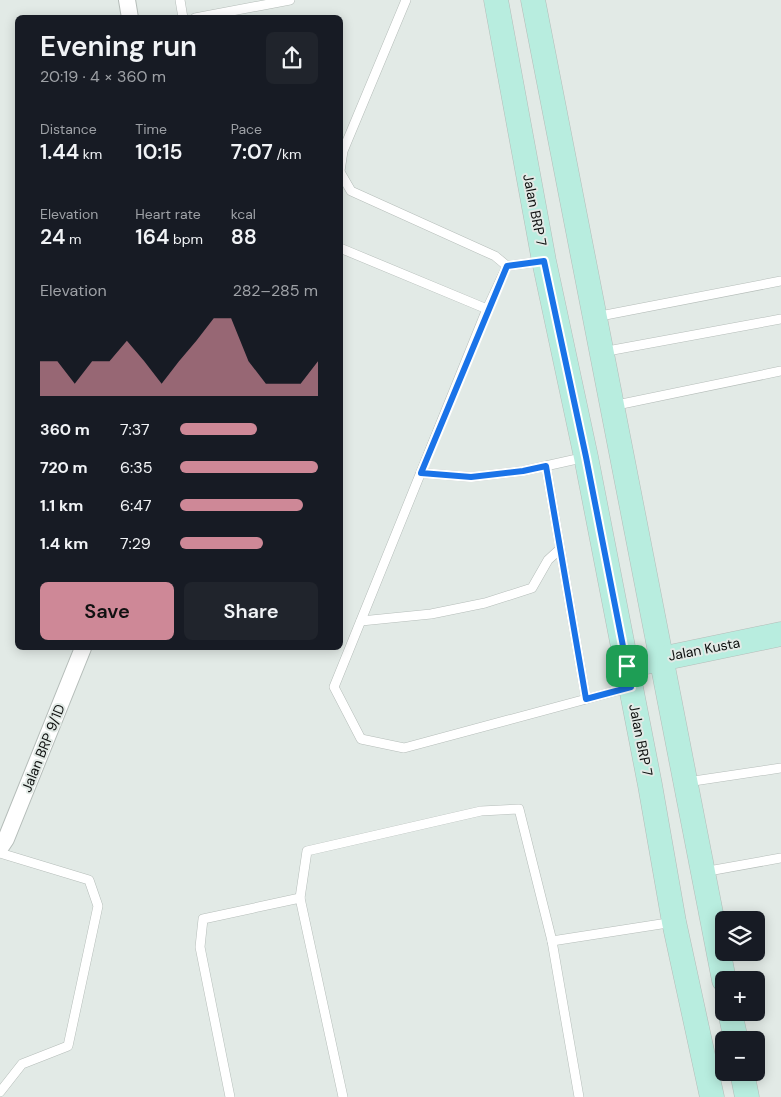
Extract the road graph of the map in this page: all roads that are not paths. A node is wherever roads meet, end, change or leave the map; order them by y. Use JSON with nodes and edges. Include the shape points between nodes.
{"nodes":[{"id":1,"x":127,"y":0,"type":"edge"},
{"id":2,"x":180,"y":0,"type":"edge"},
{"id":3,"x":290,"y":0,"type":"edge"},
{"id":4,"x":406,"y":0,"type":"edge"},
{"id":5,"x":496,"y":0,"type":"edge"},
{"id":6,"x":532,"y":0,"type":"edge"},
{"id":7,"x":130,"y":15,"type":"edge"},
{"id":8,"x":182,"y":15,"type":"edge"},
{"id":9,"x":211,"y":15,"type":"edge"},
{"id":10,"x":343,"y":151,"type":"edge"},
{"id":11,"x":343,"y":176,"type":"edge"},
{"id":12,"x":343,"y":249,"type":"edge"},
{"id":13,"x":544,"y":261,"type":"junction"},
{"id":14,"x":507,"y":266,"type":"junction"},
{"id":15,"x":781,"y":281,"type":"edge"},
{"id":16,"x":488,"y":309,"type":"junction"},
{"id":17,"x":594,"y":317,"type":"junction"},
{"id":18,"x":781,"y":318,"type":"edge"},
{"id":19,"x":602,"y":352,"type":"junction"},
{"id":20,"x":781,"y":371,"type":"edge"},
{"id":21,"x":612,"y":406,"type":"junction"},
{"id":22,"x":586,"y":457,"type":"junction"},
{"id":23,"x":546,"y":466,"type":"junction"},
{"id":24,"x":421,"y":473,"type":"junction"},
{"id":25,"x":560,"y":550,"type":"junction"},
{"id":26,"x":361,"y":621,"type":"junction"},
{"id":27,"x":781,"y":634,"type":"edge"},
{"id":28,"x":83,"y":650,"type":"edge"},
{"id":29,"x":661,"y":658,"type":"junction"},
{"id":30,"x":629,"y":677,"type":"junction"},
{"id":31,"x":586,"y":699,"type":"junction"},
{"id":32,"x":781,"y":768,"type":"edge"},
{"id":33,"x":685,"y":783,"type":"junction"},
{"id":34,"x":0,"y":848,"type":"edge"},
{"id":35,"x":0,"y":853,"type":"edge"},
{"id":36,"x":781,"y":858,"type":"edge"},
{"id":37,"x":703,"y":872,"type":"junction"},
{"id":38,"x":300,"y":898,"type":"junction"},
{"id":39,"x":674,"y":922,"type":"junction"},
{"id":40,"x":552,"y":941,"type":"junction"},
{"id":41,"x":722,"y":971,"type":"edge"},
{"id":42,"x":744,"y":1081,"type":"edge"},
{"id":43,"x":0,"y":1092,"type":"edge"},
{"id":44,"x":230,"y":1097,"type":"edge"},
{"id":45,"x":343,"y":1097,"type":"edge"},
{"id":46,"x":579,"y":1097,"type":"edge"},
{"id":47,"x":712,"y":1097,"type":"edge"},
{"id":48,"x":747,"y":1097,"type":"edge"}],
"edges":[{"from":1,"to":7,"type":"street"},
{"from":2,"to":8,"type":"lane"},
{"from":3,"to":9,"type":"lane"},
{"from":4,"to":10,"type":"lane"},
{"from":5,"to":13,"type":"main road","name":"Jalan BRP 7"},
{"from":6,"to":17,"type":"main road"},
{"from":11,"to":14,"type":"lane","via":[[351,191],[495,256]]},
{"from":12,"to":16,"type":"lane"},
{"from":13,"to":14,"type":"lane"},
{"from":13,"to":22,"type":"main road","name":"Jalan BRP 7"},
{"from":14,"to":16,"type":"lane"},
{"from":15,"to":17,"type":"lane"},
{"from":16,"to":24,"type":"lane"},
{"from":17,"to":19,"type":"main road"},
{"from":18,"to":19,"type":"lane"},
{"from":19,"to":21,"type":"main road"},
{"from":20,"to":21,"type":"lane"},
{"from":21,"to":29,"type":"main road"},
{"from":22,"to":23,"type":"lane"},
{"from":22,"to":30,"type":"main road","name":"Jalan BRP 7"},
{"from":23,"to":24,"type":"lane","via":[[471,477]]},
{"from":23,"to":25,"type":"lane"},
{"from":24,"to":26,"type":"lane"},
{"from":25,"to":26,"type":"lane","via":[[548,560],[532,588],[485,603],[431,614]]},
{"from":25,"to":31,"type":"lane"},
{"from":26,"to":31,"type":"lane","via":[[334,687],[361,738],[404,748]]},
{"from":27,"to":29,"type":"main road","name":"Jalan Kusta"},
{"from":28,"to":34,"type":"street","name":"Jalan BRP 9/1D"},
{"from":29,"to":30,"type":"main road","name":"Jalan Kusta"},
{"from":29,"to":33,"type":"main road"},
{"from":30,"to":31,"type":"lane"},
{"from":30,"to":39,"type":"main road","name":"Jalan BRP 7"},
{"from":32,"to":33,"type":"lane"},
{"from":33,"to":37,"type":"main road"},
{"from":35,"to":43,"type":"lane","via":[[89,880],[98,906],[68,1046],[22,1064]]},
{"from":36,"to":37,"type":"lane"},
{"from":37,"to":41,"type":"main road"},
{"from":38,"to":40,"type":"lane","via":[[307,851],[481,810],[519,809]]},
{"from":38,"to":44,"type":"lane","via":[[203,919],[200,948]]},
{"from":38,"to":45,"type":"lane"},
{"from":39,"to":40,"type":"lane"},
{"from":39,"to":47,"type":"main road","name":"Jalan BRP 7"},
{"from":40,"to":46,"type":"lane"},
{"from":42,"to":48,"type":"main road"}]}
